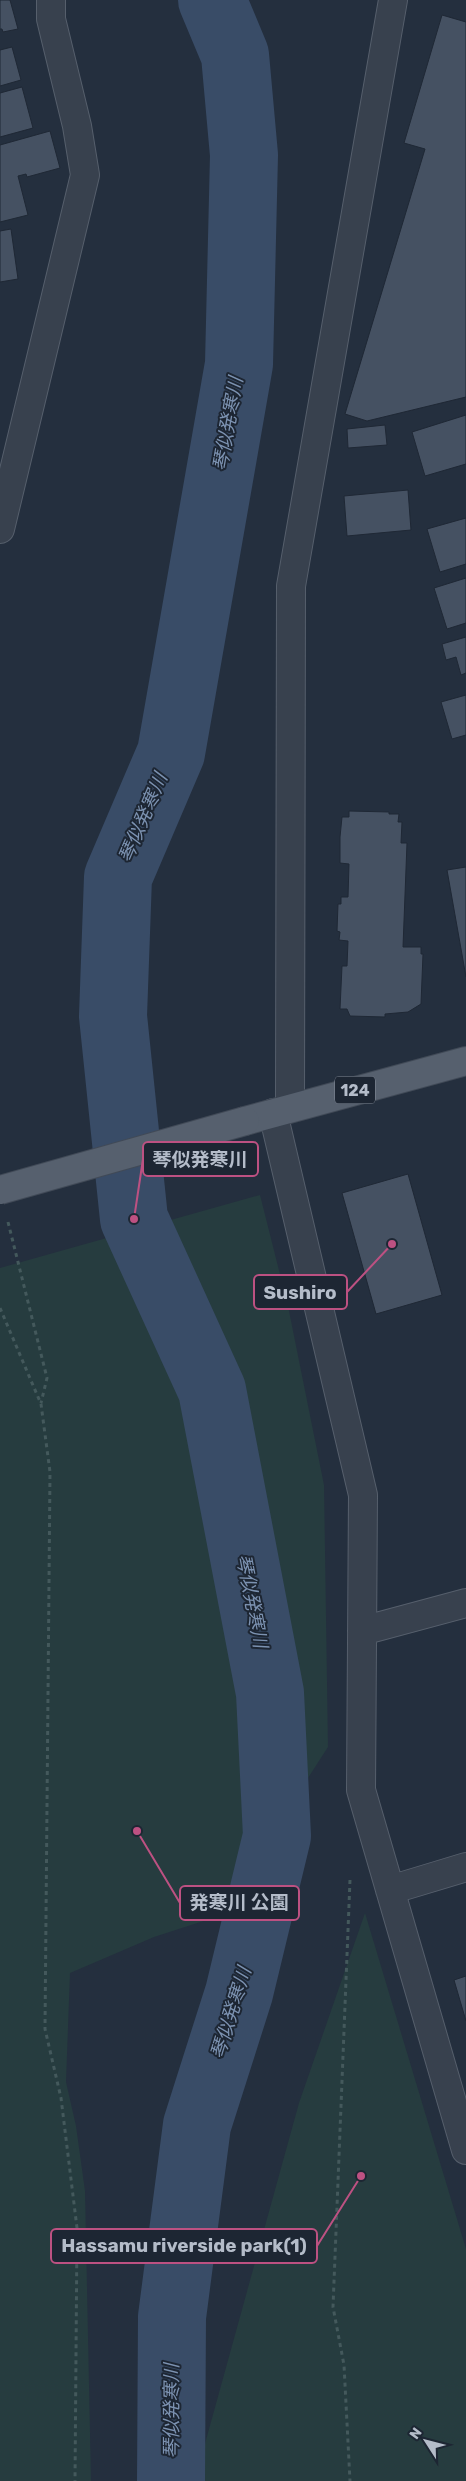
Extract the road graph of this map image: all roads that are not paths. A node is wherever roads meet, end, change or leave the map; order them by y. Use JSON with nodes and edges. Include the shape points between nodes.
{"nodes":[{"id":1,"x":51,"y":0,"type":"edge"},
{"id":2,"x":394,"y":0,"type":"edge"},
{"id":3,"x":0,"y":529,"type":"edge"},
{"id":4,"x":466,"y":1061,"type":"edge"},
{"id":5,"x":281,"y":1111,"type":"junction"},
{"id":6,"x":0,"y":1190,"type":"edge"},
{"id":7,"x":466,"y":1603,"type":"edge"},
{"id":8,"x":362,"y":1631,"type":"junction"},
{"id":9,"x":466,"y":1867,"type":"edge"},
{"id":10,"x":390,"y":1890,"type":"junction"},
{"id":11,"x":466,"y":2150,"type":"edge"}],
"edges":[{"from":1,"to":3,"type":"street","via":[[51,20],[77,126],[85,175]]},
{"from":2,"to":5,"type":"street","via":[[291,586]]},
{"from":4,"to":5,"type":"main road","number":"124"},
{"from":5,"to":6,"type":"main road","number":"124","bridge":true},
{"from":5,"to":8,"type":"street","via":[[363,1495]]},
{"from":7,"to":8,"type":"street"},
{"from":8,"to":10,"type":"street","via":[[361,1790]]},
{"from":9,"to":10,"type":"street"},
{"from":10,"to":11,"type":"street"}]}
